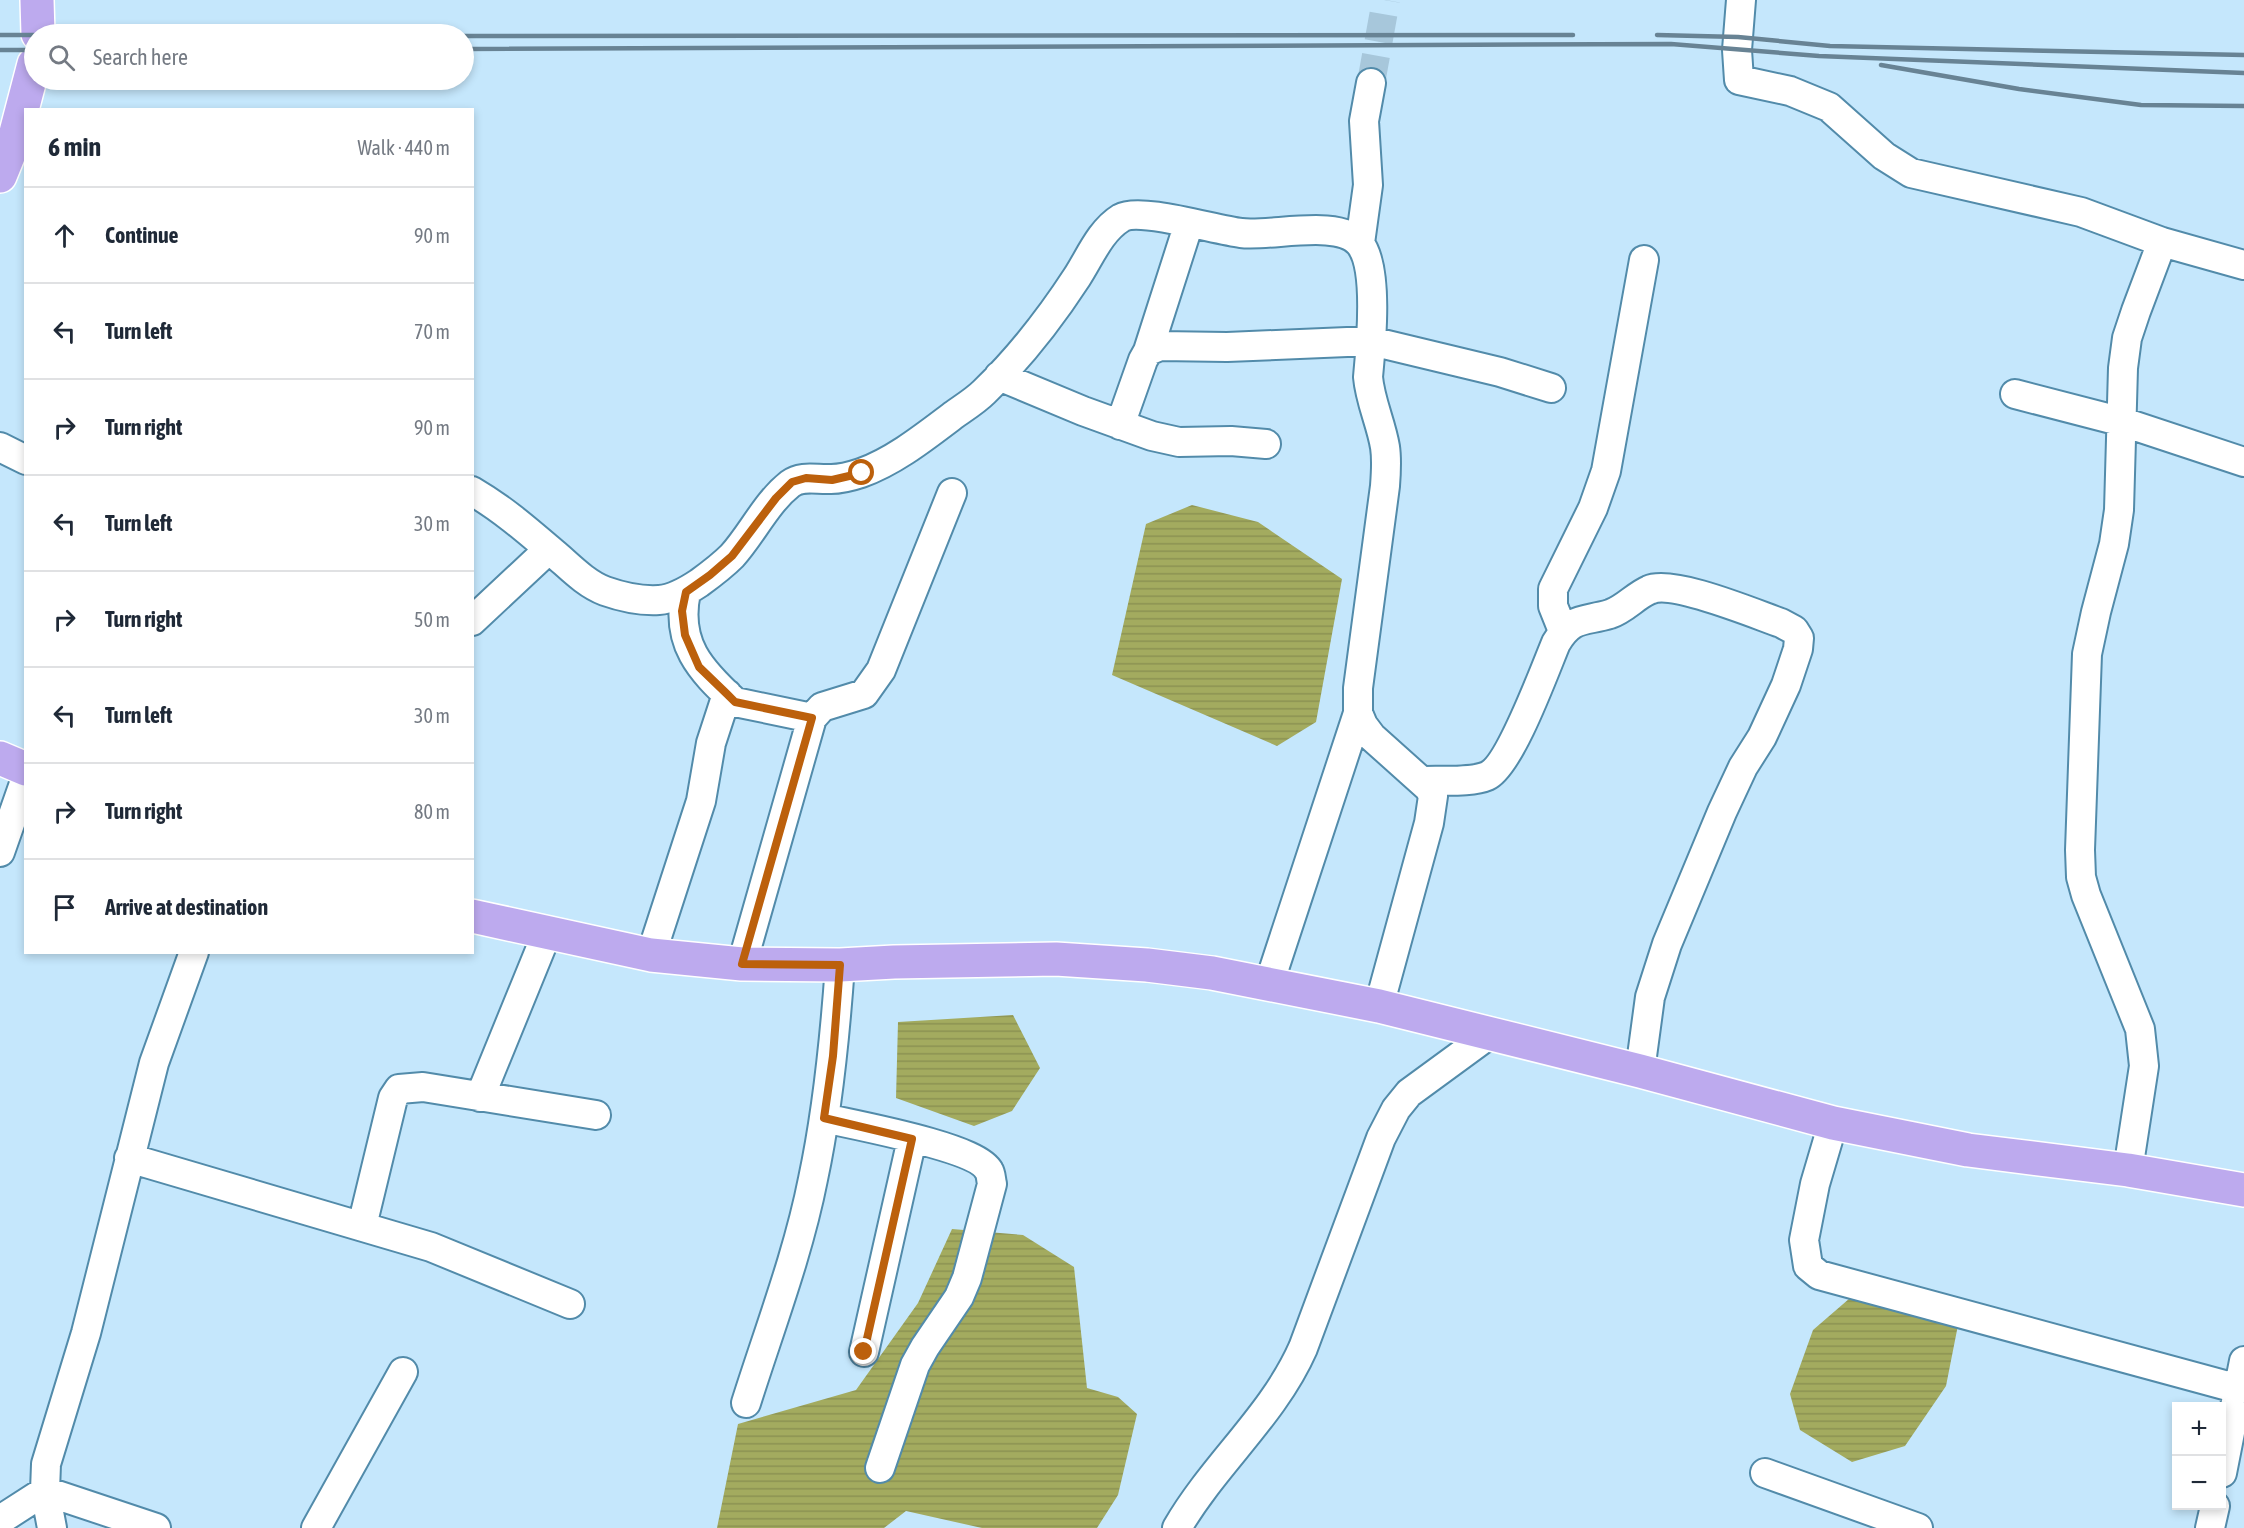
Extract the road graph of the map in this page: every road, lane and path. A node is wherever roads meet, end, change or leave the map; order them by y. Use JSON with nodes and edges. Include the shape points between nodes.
{"nodes":[{"id":1,"x":37,"y":0,"type":"edge"},
{"id":2,"x":1741,"y":0,"type":"edge"},
{"id":3,"x":38,"y":24,"type":"edge"},
{"id":4,"x":1371,"y":83,"type":"tunnel mouth"},
{"id":5,"x":27,"y":90,"type":"edge"},
{"id":6,"x":0,"y":176,"type":"edge"},
{"id":7,"x":1189,"y":223,"type":"junction"},
{"id":8,"x":2162,"y":242,"type":"junction"},
{"id":9,"x":1360,"y":243,"type":"junction"},
{"id":10,"x":1644,"y":260,"type":"dead end"},
{"id":11,"x":2244,"y":265,"type":"edge"},
{"id":12,"x":1371,"y":341,"type":"junction"},
{"id":13,"x":1148,"y":351,"type":"junction"},
{"id":14,"x":999,"y":376,"type":"junction"},
{"id":15,"x":1551,"y":388,"type":"dead end"},
{"id":16,"x":2015,"y":394,"type":"dead end"},
{"id":17,"x":2122,"y":422,"type":"junction"},
{"id":18,"x":1120,"y":425,"type":"junction"},
{"id":19,"x":1266,"y":444,"type":"dead end"},
{"id":20,"x":0,"y":447,"type":"edge"},
{"id":21,"x":24,"y":459,"type":"edge"},
{"id":22,"x":2244,"y":462,"type":"edge"},
{"id":23,"x":474,"y":492,"type":"edge"},
{"id":24,"x":952,"y":494,"type":"dead end"},
{"id":25,"x":549,"y":549,"type":"junction"},
{"id":26,"x":686,"y":592,"type":"junction"},
{"id":27,"x":474,"y":619,"type":"edge"},
{"id":28,"x":1563,"y":631,"type":"junction"},
{"id":29,"x":727,"y":694,"type":"junction"},
{"id":30,"x":1358,"y":713,"type":"junction"},
{"id":31,"x":812,"y":718,"type":"junction"},
{"id":32,"x":0,"y":758,"type":"edge"},
{"id":33,"x":24,"y":768,"type":"edge"},
{"id":34,"x":1423,"y":781,"type":"junction"},
{"id":35,"x":24,"y":784,"type":"edge"},
{"id":36,"x":0,"y":852,"type":"edge"},
{"id":37,"x":474,"y":916,"type":"edge"},
{"id":38,"x":547,"y":933,"type":"junction"},
{"id":39,"x":193,"y":954,"type":"edge"},
{"id":40,"x":651,"y":955,"type":"junction"},
{"id":41,"x":742,"y":964,"type":"junction"},
{"id":42,"x":840,"y":965,"type":"junction"},
{"id":43,"x":1269,"y":984,"type":"junction"},
{"id":44,"x":1379,"y":1006,"type":"junction"},
{"id":45,"x":1491,"y":1033,"type":"junction"},
{"id":46,"x":1640,"y":1071,"type":"junction"},
{"id":47,"x":480,"y":1096,"type":"junction"},
{"id":48,"x":596,"y":1115,"type":"dead end"},
{"id":49,"x":824,"y":1118,"type":"junction"},
{"id":50,"x":1833,"y":1123,"type":"junction"},
{"id":51,"x":912,"y":1139,"type":"junction"},
{"id":52,"x":129,"y":1158,"type":"junction"},
{"id":53,"x":2128,"y":1170,"type":"junction"},
{"id":54,"x":2244,"y":1190,"type":"edge"},
{"id":55,"x":362,"y":1226,"type":"junction"},
{"id":56,"x":570,"y":1304,"type":"dead end"},
{"id":57,"x":864,"y":1352,"type":"dead end"},
{"id":58,"x":403,"y":1372,"type":"dead end"},
{"id":59,"x":2241,"y":1375,"type":"edge"},
{"id":60,"x":746,"y":1404,"type":"dead end"},
{"id":61,"x":2225,"y":1456,"type":"edge"},
{"id":62,"x":880,"y":1468,"type":"dead end"},
{"id":63,"x":1765,"y":1473,"type":"dead end"},
{"id":64,"x":45,"y":1491,"type":"junction"},
{"id":65,"x":2214,"y":1510,"type":"edge"},
{"id":66,"x":0,"y":1520,"type":"edge"},
{"id":67,"x":1876,"y":1521,"type":"edge"},
{"id":68,"x":52,"y":1528,"type":"edge"},
{"id":69,"x":156,"y":1528,"type":"edge"},
{"id":70,"x":316,"y":1528,"type":"edge"},
{"id":71,"x":1178,"y":1528,"type":"edge"},
{"id":72,"x":1918,"y":1528,"type":"edge"},
{"id":73,"x":2210,"y":1528,"type":"edge"}],
"edges":[{"from":1,"to":3,"type":"main road"},
{"from":2,"to":8,"type":"street","via":[[1738,80],[1790,90],[1829,107],[1884,156],[1911,173],[2081,212]]},
{"from":4,"to":9,"type":"street","via":[[1364,121],[1368,185]]},
{"from":5,"to":6,"type":"main road"},
{"from":7,"to":9,"type":"street","via":[[1241,233],[1330,230]]},
{"from":7,"to":13,"type":"street"},
{"from":7,"to":14,"type":"street","via":[[1144,215],[1125,216],[1110,226],[1077,278]]},
{"from":8,"to":11,"type":"street"},
{"from":8,"to":17,"type":"street","via":[[2127,338]]},
{"from":9,"to":12,"type":"street","via":[[1372,283]]},
{"from":10,"to":28,"type":"street","via":[[1604,482],[1553,589],[1553,606]]},
{"from":12,"to":13,"type":"street","via":[[1160,346]]},
{"from":12,"to":15,"type":"street"},
{"from":12,"to":30,"type":"street","via":[[1370,392],[1385,447],[1386,486],[1358,688]]},
{"from":13,"to":18,"type":"street"},
{"from":14,"to":18,"type":"street"},
{"from":14,"to":26,"type":"street","via":[[975,400],[885,462],[862,473],[832,480],[806,478],[792,482],[732,556]]},
{"from":16,"to":17,"type":"street"},
{"from":17,"to":22,"type":"street"},
{"from":17,"to":53,"type":"street","via":[[2114,544],[2087,654],[2080,850],[2086,895],[2140,1029],[2144,1065]]},
{"from":18,"to":19,"type":"street","via":[[1179,442]]},
{"from":20,"to":21,"type":"street"},
{"from":23,"to":25,"type":"street"},
{"from":24,"to":31,"type":"street","via":[[872,685],[864,694],[822,707]]},
{"from":25,"to":26,"type":"street","via":[[603,590],[662,600]]},
{"from":25,"to":27,"type":"street"},
{"from":26,"to":29,"type":"street","via":[[682,611],[685,635],[699,667]]},
{"from":28,"to":34,"type":"street","via":[[1497,768],[1479,778]]},
{"from":28,"to":46,"type":"street","via":[[1581,619],[1617,612],[1649,590],[1663,587],[1781,624],[1794,630],[1799,638],[1786,685],[1722,812],[1659,965],[1650,997]]},
{"from":29,"to":31,"type":"street","via":[[735,702]]},
{"from":29,"to":40,"type":"street","via":[[711,743],[701,801]]},
{"from":30,"to":34,"type":"street","via":[[1372,737]]},
{"from":30,"to":43,"type":"street"},
{"from":31,"to":41,"type":"street"},
{"from":32,"to":33,"type":"main road"},
{"from":34,"to":44,"type":"street","via":[[1433,796],[1430,823]]},
{"from":35,"to":36,"type":"street"},
{"from":37,"to":38,"type":"main road"},
{"from":38,"to":40,"type":"main road"},
{"from":38,"to":47,"type":"street"},
{"from":39,"to":52,"type":"street","via":[[154,1063]]},
{"from":40,"to":41,"type":"main road"},
{"from":41,"to":42,"type":"main road"},
{"from":42,"to":43,"type":"main road","via":[[1056,959],[1147,965]]},
{"from":42,"to":49,"type":"street"},
{"from":43,"to":44,"type":"main road"},
{"from":44,"to":45,"type":"main road"},
{"from":45,"to":46,"type":"main road"},
{"from":45,"to":71,"type":"street","via":[[1410,1093],[1396,1110],[1381,1138],[1292,1374],[1191,1505]]},
{"from":46,"to":50,"type":"main road"},
{"from":47,"to":48,"type":"street"},
{"from":47,"to":55,"type":"street","via":[[423,1087],[399,1089],[393,1098]]},
{"from":49,"to":51,"type":"street"},
{"from":49,"to":60,"type":"street","via":[[797,1243]]},
{"from":50,"to":53,"type":"main road","via":[[1968,1150]]},
{"from":50,"to":59,"type":"street","via":[[1804,1240],[1808,1266],[1819,1275]]},
{"from":51,"to":57,"type":"street"},
{"from":51,"to":62,"type":"street","via":[[977,1159],[989,1170],[992,1184],[967,1278],[915,1365]]},
{"from":52,"to":55,"type":"street"},
{"from":52,"to":64,"type":"street","via":[[86,1333],[46,1464]]},
{"from":53,"to":54,"type":"main road"},
{"from":55,"to":56,"type":"street","via":[[431,1247]]},
{"from":58,"to":70,"type":"street"},
{"from":59,"to":61,"type":"street"},
{"from":63,"to":67,"type":"street"},
{"from":64,"to":66,"type":"street"},
{"from":64,"to":68,"type":"street"},
{"from":64,"to":69,"type":"street"},
{"from":65,"to":73,"type":"street"},
{"from":67,"to":72,"type":"street"}]}
